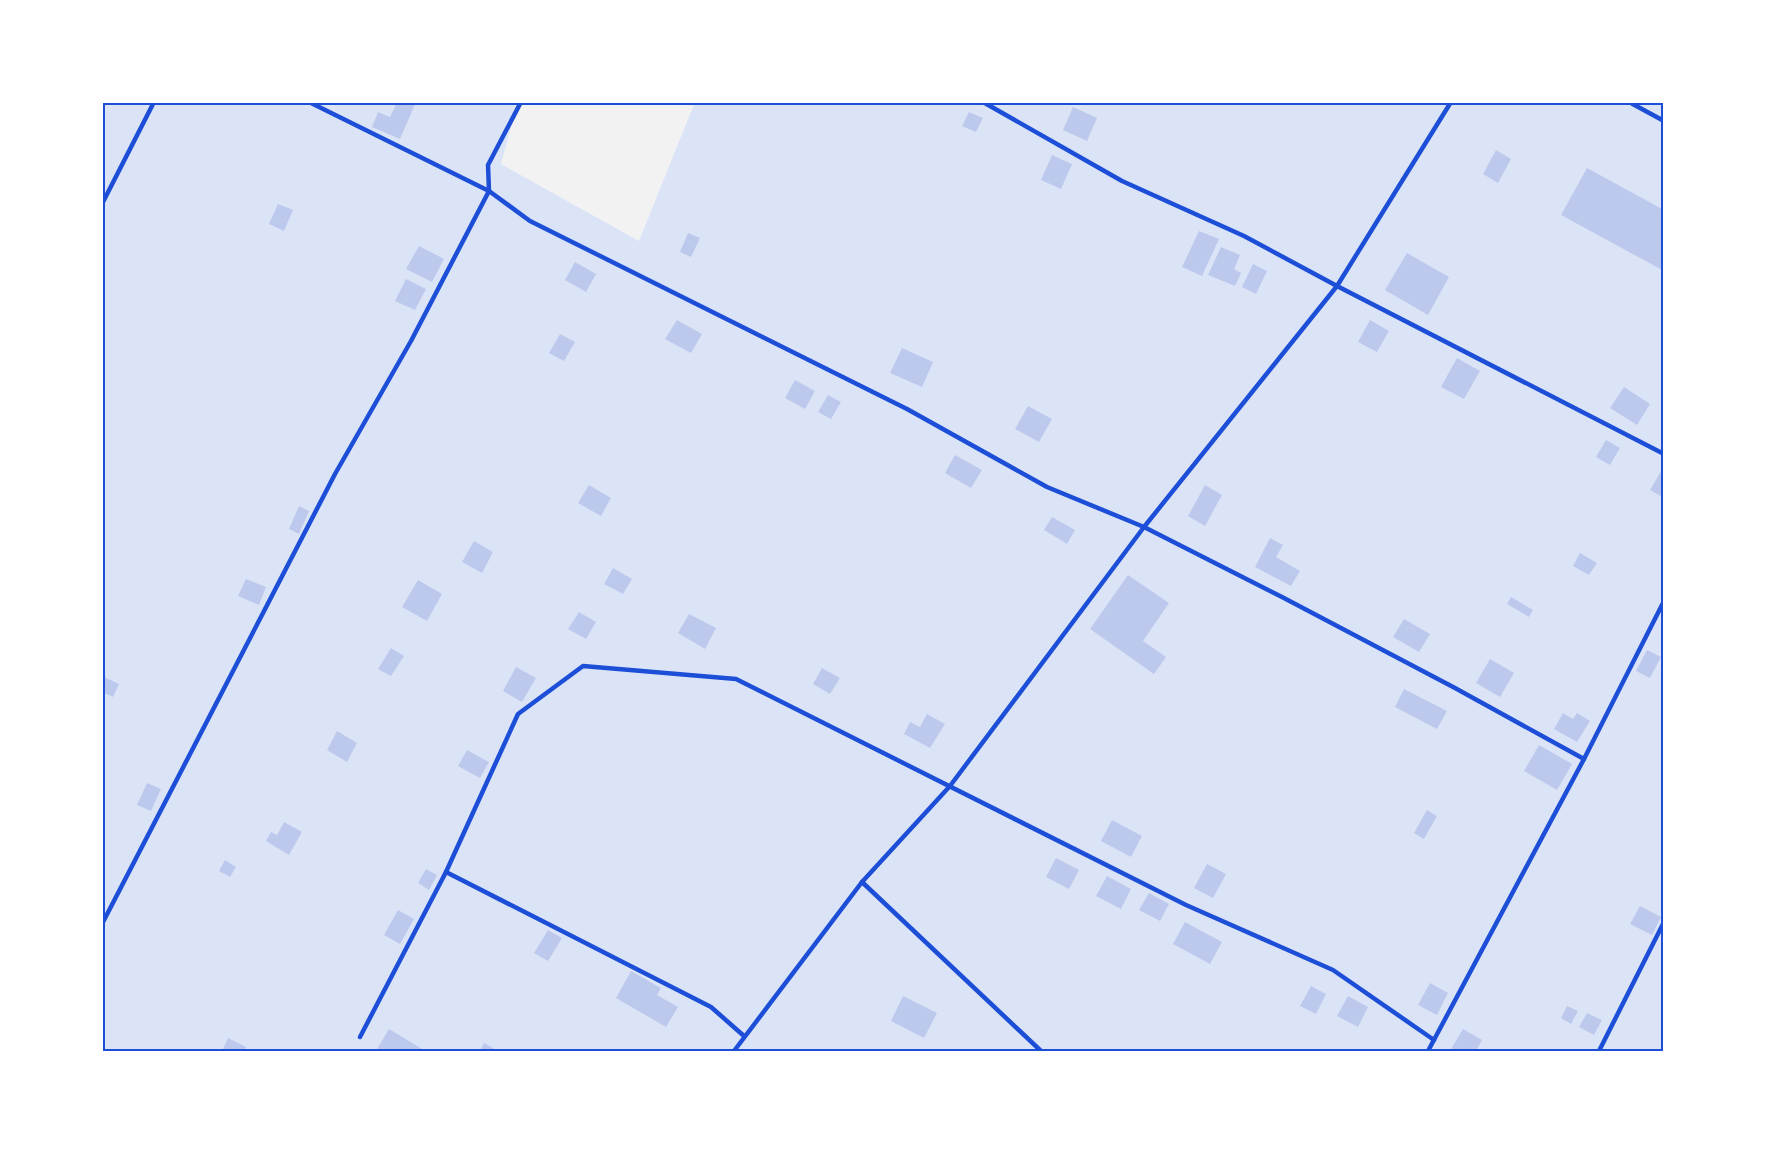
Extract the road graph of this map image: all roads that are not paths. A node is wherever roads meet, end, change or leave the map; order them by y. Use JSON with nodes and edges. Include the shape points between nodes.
{"nodes":[{"id":1,"x":154,"y":102,"type":"edge"},
{"id":2,"x":309,"y":102,"type":"edge"},
{"id":3,"x":521,"y":102,"type":"edge"},
{"id":4,"x":983,"y":102,"type":"edge"},
{"id":5,"x":1451,"y":102,"type":"edge"},
{"id":6,"x":1629,"y":102,"type":"edge"},
{"id":7,"x":1664,"y":122,"type":"edge"},
{"id":8,"x":489,"y":191,"type":"junction"},
{"id":9,"x":102,"y":204,"type":"edge"},
{"id":10,"x":1337,"y":286,"type":"junction"},
{"id":11,"x":1664,"y":453,"type":"edge"},
{"id":12,"x":1144,"y":527,"type":"junction"},
{"id":13,"x":1664,"y":600,"type":"edge"},
{"id":14,"x":1584,"y":759,"type":"junction"},
{"id":15,"x":950,"y":786,"type":"junction"},
{"id":16,"x":446,"y":872,"type":"junction"},
{"id":17,"x":862,"y":882,"type":"junction"},
{"id":18,"x":1664,"y":922,"type":"edge"},
{"id":19,"x":102,"y":924,"type":"edge"},
{"id":20,"x":744,"y":1036,"type":"junction"},
{"id":21,"x":360,"y":1037,"type":"dead end"},
{"id":22,"x":1434,"y":1040,"type":"junction"},
{"id":23,"x":734,"y":1051,"type":"edge"},
{"id":24,"x":1041,"y":1051,"type":"edge"},
{"id":25,"x":1428,"y":1051,"type":"edge"},
{"id":26,"x":1599,"y":1051,"type":"edge"}],
"edges":[{"from":1,"to":9,"type":"lane"},
{"from":2,"to":8,"type":"lane"},
{"from":3,"to":8,"type":"lane","via":[[488,165]]},
{"from":4,"to":10,"type":"lane","via":[[1122,181],[1244,236]]},
{"from":5,"to":10,"type":"lane"},
{"from":6,"to":7,"type":"lane"},
{"from":8,"to":12,"type":"lane","via":[[530,221],[907,409],[1047,486]]},
{"from":8,"to":19,"type":"lane","via":[[411,341],[335,474]]},
{"from":10,"to":11,"type":"lane"},
{"from":10,"to":12,"type":"lane"},
{"from":12,"to":14,"type":"lane"},
{"from":12,"to":15,"type":"lane"},
{"from":13,"to":14,"type":"lane"},
{"from":14,"to":22,"type":"lane"},
{"from":15,"to":16,"type":"lane","via":[[736,679],[584,666],[518,714]]},
{"from":15,"to":17,"type":"lane"},
{"from":15,"to":22,"type":"lane","via":[[1186,905],[1333,970]]},
{"from":16,"to":20,"type":"lane","via":[[711,1008]]},
{"from":16,"to":21,"type":"lane"},
{"from":17,"to":20,"type":"lane"},
{"from":17,"to":24,"type":"lane"},
{"from":18,"to":26,"type":"lane"},
{"from":20,"to":23,"type":"lane"},
{"from":22,"to":25,"type":"lane"}]}
